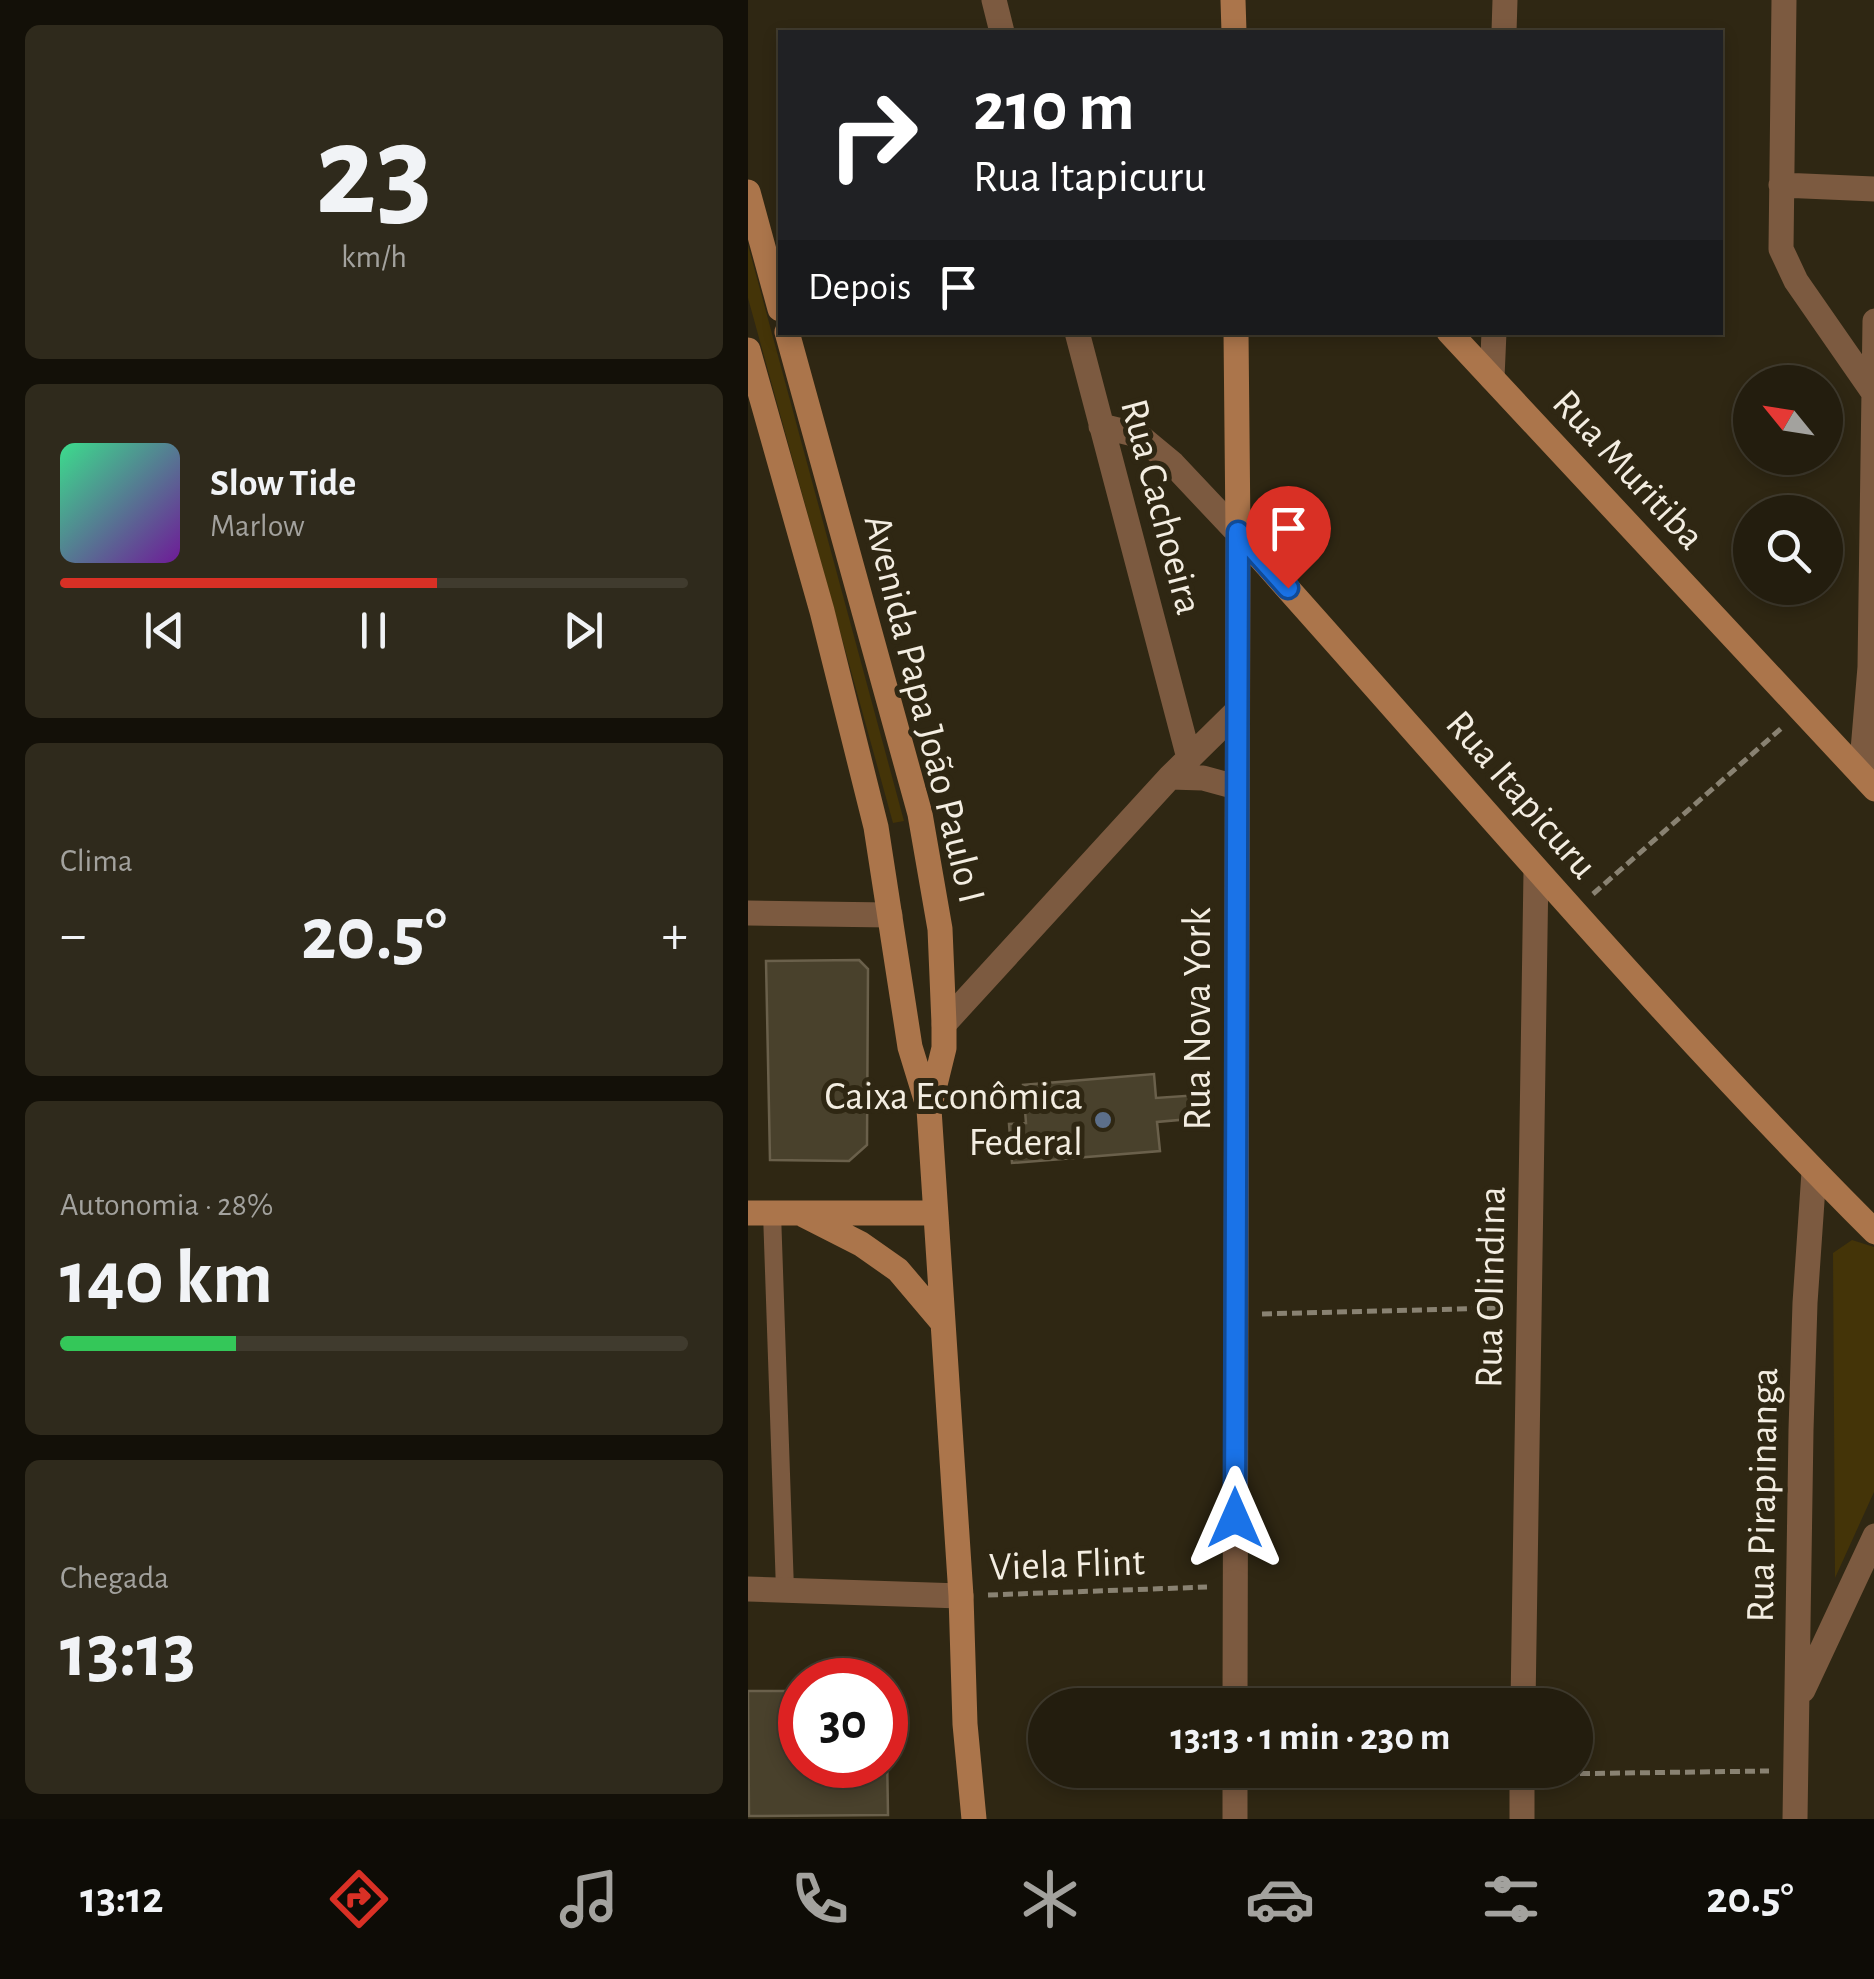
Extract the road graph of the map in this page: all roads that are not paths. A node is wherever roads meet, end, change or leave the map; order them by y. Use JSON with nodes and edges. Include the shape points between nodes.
{"nodes":[{"id":1,"x":994,"y":0,"type":"edge"},
{"id":2,"x":1233,"y":0,"type":"edge"},
{"id":3,"x":1505,"y":0,"type":"edge"},
{"id":4,"x":1784,"y":0,"type":"edge"},
{"id":5,"x":1002,"y":30,"type":"edge"},
{"id":6,"x":1234,"y":30,"type":"edge"},
{"id":7,"x":1504,"y":30,"type":"edge"},
{"id":8,"x":1781,"y":185,"type":"junction"},
{"id":9,"x":1874,"y":189,"type":"edge"},
{"id":10,"x":748,"y":192,"type":"edge"},
{"id":11,"x":778,"y":302,"type":"edge"},
{"id":12,"x":1874,"y":321,"type":"edge"},
{"id":13,"x":788,"y":335,"type":"edge"},
{"id":14,"x":1078,"y":335,"type":"edge"},
{"id":15,"x":1236,"y":335,"type":"edge"},
{"id":16,"x":1453,"y":335,"type":"edge"},
{"id":17,"x":1494,"y":335,"type":"edge"},
{"id":18,"x":748,"y":350,"type":"edge"},
{"id":19,"x":1492,"y":378,"type":"junction"},
{"id":20,"x":1873,"y":392,"type":"edge"},
{"id":21,"x":1101,"y":426,"type":"junction"},
{"id":22,"x":1238,"y":532,"type":"junction"},
{"id":23,"x":1236,"y":712,"type":"junction"},
{"id":24,"x":1189,"y":758,"type":"junction"},
{"id":25,"x":1170,"y":777,"type":"junction"},
{"id":26,"x":1868,"y":782,"type":"edge"},
{"id":27,"x":1236,"y":787,"type":"junction"},
{"id":28,"x":1536,"y":871,"type":"junction"},
{"id":29,"x":748,"y":913,"type":"edge"},
{"id":30,"x":890,"y":916,"type":"junction"},
{"id":31,"x":944,"y":1024,"type":"junction"},
{"id":32,"x":929,"y":1108,"type":"junction"},
{"id":33,"x":1814,"y":1172,"type":"junction"},
{"id":34,"x":760,"y":1213,"type":"edge"},
{"id":35,"x":800,"y":1213,"type":"junction"},
{"id":36,"x":936,"y":1213,"type":"junction"},
{"id":37,"x":1874,"y":1232,"type":"edge"},
{"id":38,"x":942,"y":1322,"type":"junction"},
{"id":39,"x":1874,"y":1536,"type":"edge"},
{"id":40,"x":748,"y":1589,"type":"edge"},
{"id":41,"x":785,"y":1590,"type":"junction"},
{"id":42,"x":961,"y":1596,"type":"junction"},
{"id":43,"x":1235,"y":1688,"type":"edge"},
{"id":44,"x":1523,"y":1688,"type":"edge"},
{"id":45,"x":1798,"y":1701,"type":"junction"},
{"id":46,"x":1235,"y":1788,"type":"edge"},
{"id":47,"x":1522,"y":1788,"type":"edge"},
{"id":48,"x":974,"y":1819,"type":"edge"},
{"id":49,"x":1235,"y":1819,"type":"edge"},
{"id":50,"x":1522,"y":1819,"type":"edge"},
{"id":51,"x":1795,"y":1819,"type":"edge"}],
"edges":[{"from":1,"to":5,"type":"street"},
{"from":2,"to":6,"type":"main road"},
{"from":3,"to":7,"type":"street"},
{"from":4,"to":8,"type":"street"},
{"from":8,"to":9,"type":"street"},
{"from":8,"to":20,"type":"street","via":[[1781,248],[1796,281]]},
{"from":10,"to":11,"type":"main road"},
{"from":12,"to":20,"type":"street"},
{"from":13,"to":31,"type":"main road","name":"Avenida Papa João Paulo I","via":[[920,814],[940,929]]},
{"from":14,"to":21,"type":"street","name":"Rua Cachoeira"},
{"from":15,"to":22,"type":"main road","name":"Rua Nova York"},
{"from":16,"to":19,"type":"main road","name":"Rua Muritiba"},
{"from":17,"to":19,"type":"street"},
{"from":18,"to":30,"type":"main road","name":"Avenida Papa João Paulo I","via":[[822,611],[876,827]]},
{"from":19,"to":26,"type":"main road","name":"Rua Muritiba"},
{"from":20,"to":26,"type":"street"},
{"from":21,"to":22,"type":"street","name":"Rua Itapicuru","via":[[1138,435]]},
{"from":21,"to":24,"type":"street","name":"Rua Cachoeira"},
{"from":22,"to":23,"type":"street","name":"Rua Nova York"},
{"from":22,"to":28,"type":"main road","name":"Rua Itapicuru"},
{"from":23,"to":24,"type":"street"},
{"from":23,"to":27,"type":"street","name":"Rua Nova York"},
{"from":24,"to":25,"type":"street"},
{"from":25,"to":27,"type":"street"},
{"from":25,"to":31,"type":"street"},
{"from":27,"to":43,"type":"street","name":"Rua Nova York"},
{"from":28,"to":33,"type":"main road","name":"Rua Itapicuru"},
{"from":28,"to":44,"type":"street","name":"Rua Olindina"},
{"from":29,"to":30,"type":"street"},
{"from":30,"to":32,"type":"main road","name":"Avenida Papa João Paulo I","via":[[910,1047]]},
{"from":31,"to":32,"type":"main road","name":"Avenida Papa João Paulo I"},
{"from":32,"to":36,"type":"main road","name":"Avenida Papa João Paulo I"},
{"from":33,"to":37,"type":"main road","name":"Rua Itapicuru"},
{"from":33,"to":45,"type":"street","name":"Rua Pirapinanga","via":[[1805,1303]]},
{"from":34,"to":35,"type":"main road"},
{"from":34,"to":41,"type":"lane"},
{"from":35,"to":36,"type":"main road"},
{"from":35,"to":38,"type":"main road","via":[[898,1270]]},
{"from":36,"to":38,"type":"main road","name":"Avenida Papa João Paulo I"},
{"from":38,"to":42,"type":"main road","name":"Avenida Papa João Paulo I"},
{"from":39,"to":45,"type":"street"},
{"from":40,"to":41,"type":"street"},
{"from":41,"to":42,"type":"street"},
{"from":42,"to":48,"type":"main road","name":"Avenida Papa João Paulo I"},
{"from":45,"to":51,"type":"street","name":"Rua Pirapinanga"},
{"from":46,"to":49,"type":"street"},
{"from":47,"to":50,"type":"street"}]}
